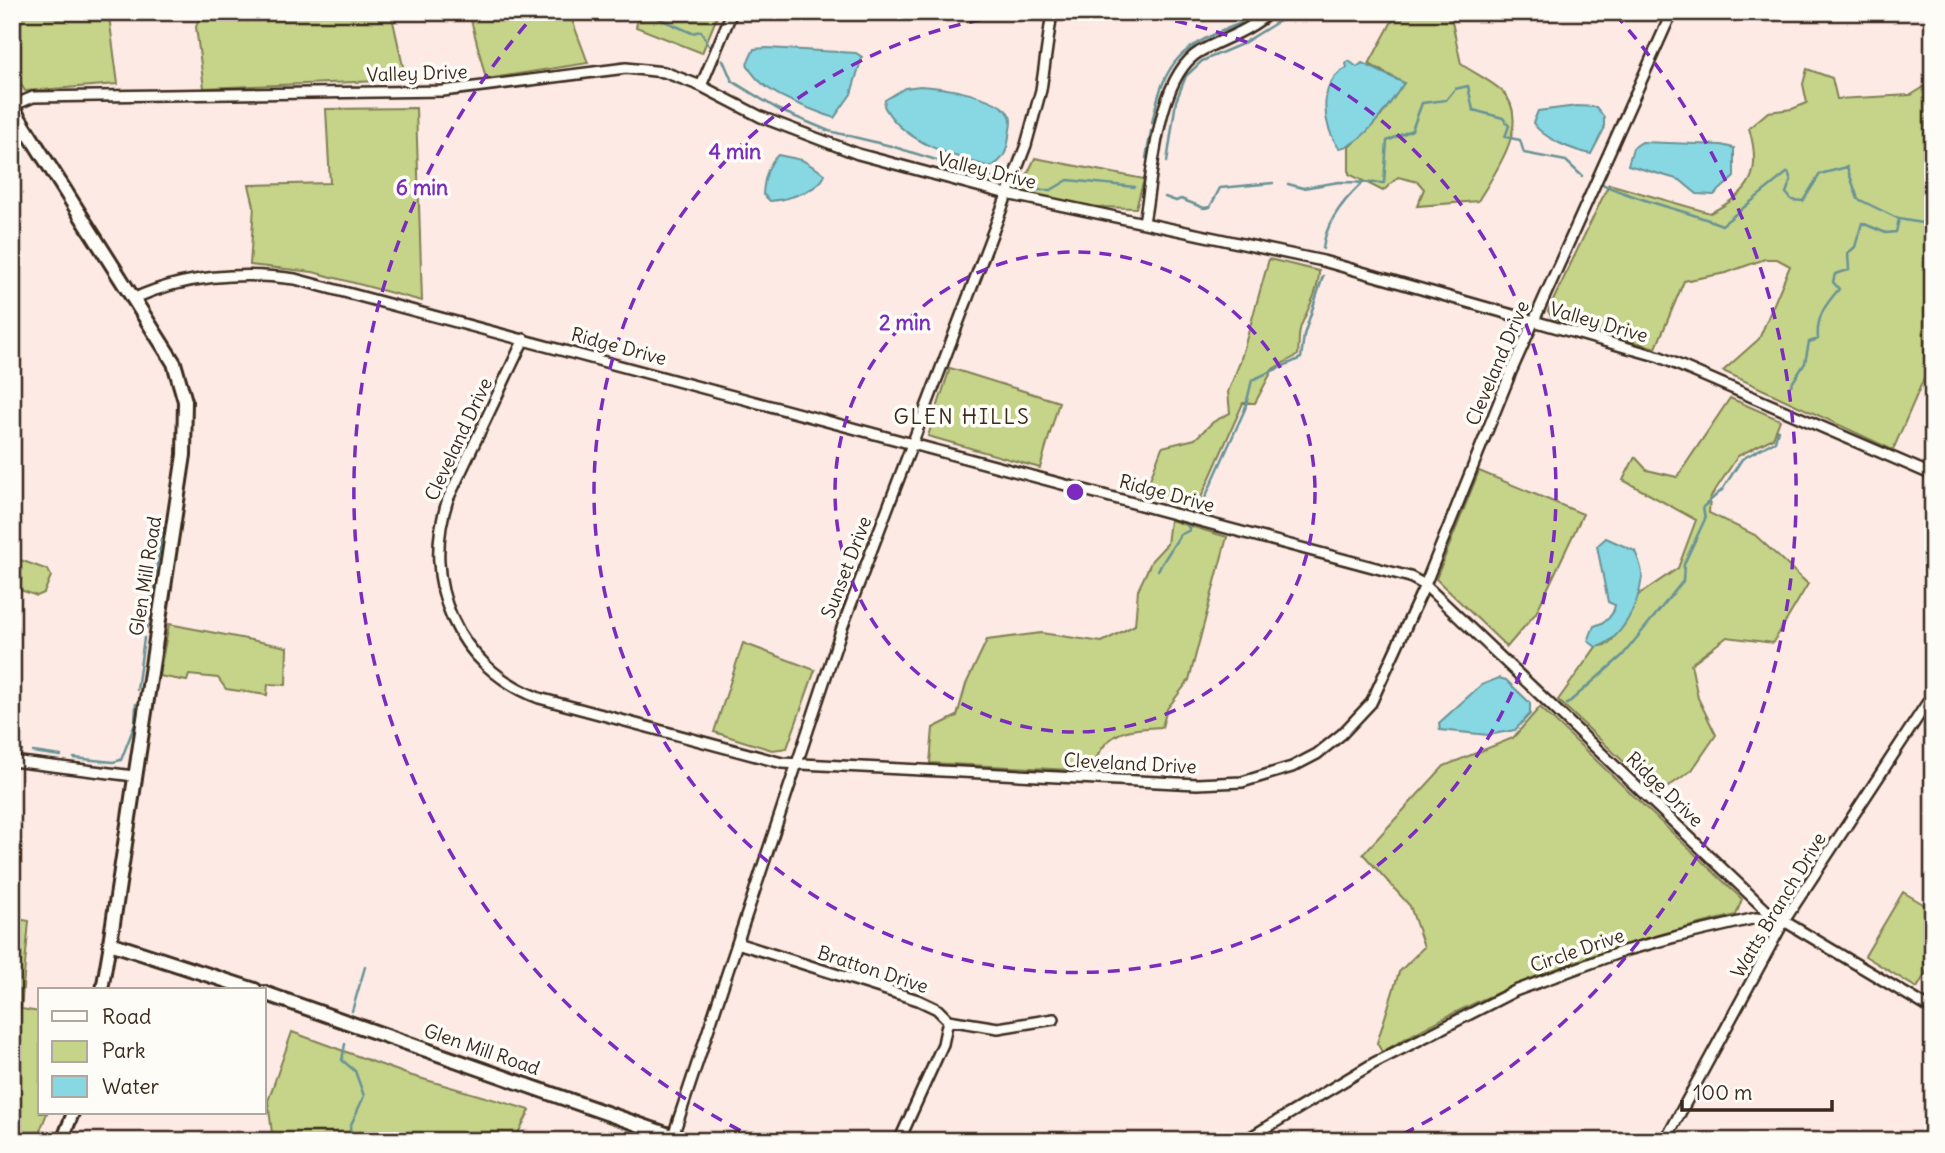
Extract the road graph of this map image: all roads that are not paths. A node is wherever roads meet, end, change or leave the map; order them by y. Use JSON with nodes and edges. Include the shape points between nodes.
{"nodes":[{"id":1,"x":732,"y":12,"type":"edge"},
{"id":2,"x":1052,"y":12,"type":"edge"},
{"id":3,"x":1270,"y":12,"type":"edge"},
{"id":4,"x":1672,"y":12,"type":"edge"},
{"id":5,"x":701,"y":86,"type":"junction"},
{"id":6,"x":12,"y":107,"type":"edge"},
{"id":7,"x":1007,"y":194,"type":"junction"},
{"id":8,"x":1144,"y":222,"type":"junction"},
{"id":9,"x":135,"y":298,"type":"junction"},
{"id":10,"x":1534,"y":321,"type":"junction"},
{"id":11,"x":524,"y":339,"type":"junction"},
{"id":12,"x":914,"y":443,"type":"junction"},
{"id":13,"x":1933,"y":474,"type":"edge"},
{"id":14,"x":1425,"y":585,"type":"junction"},
{"id":15,"x":1933,"y":694,"type":"edge"},
{"id":16,"x":12,"y":761,"type":"edge"},
{"id":17,"x":794,"y":764,"type":"junction"},
{"id":18,"x":134,"y":776,"type":"junction"},
{"id":19,"x":1784,"y":921,"type":"junction"},
{"id":20,"x":110,"y":943,"type":"junction"},
{"id":21,"x":737,"y":943,"type":"junction"},
{"id":22,"x":102,"y":988,"type":"edge"},
{"id":23,"x":249,"y":988,"type":"edge"},
{"id":24,"x":266,"y":994,"type":"edge"},
{"id":25,"x":1933,"y":1010,"type":"edge"},
{"id":26,"x":1054,"y":1018,"type":"dead end"},
{"id":27,"x":948,"y":1020,"type":"junction"},
{"id":28,"x":73,"y":1114,"type":"edge"},
{"id":29,"x":673,"y":1136,"type":"junction"},
{"id":30,"x":62,"y":1141,"type":"edge"},
{"id":31,"x":686,"y":1141,"type":"edge"},
{"id":32,"x":898,"y":1141,"type":"edge"},
{"id":33,"x":1244,"y":1141,"type":"edge"},
{"id":34,"x":1665,"y":1141,"type":"edge"}],
"edges":[{"from":1,"to":5,"type":"street"},
{"from":2,"to":7,"type":"street","name":"Sunset Drive","via":[[1041,90]]},
{"from":3,"to":8,"type":"street","via":[[1248,30],[1198,52],[1179,69],[1160,129]]},
{"from":4,"to":10,"type":"street","name":"Cleveland Drive"},
{"from":5,"to":6,"type":"street","name":"Valley Drive","via":[[664,72],[630,68],[443,91],[33,97]]},
{"from":5,"to":7,"type":"street","name":"Valley Drive","via":[[824,143]]},
{"from":6,"to":9,"type":"main road","name":"Glen Mill Road"},
{"from":7,"to":8,"type":"street","name":"Valley Drive"},
{"from":7,"to":12,"type":"street","name":"Sunset Drive"},
{"from":8,"to":10,"type":"street","name":"Valley Drive","via":[[1323,261]]},
{"from":9,"to":11,"type":"street","name":"Ridge Drive","via":[[217,277],[278,276]]},
{"from":9,"to":18,"type":"main road","name":"Glen Mill Road","via":[[174,363],[187,416]]},
{"from":10,"to":13,"type":"street","name":"Valley Drive","via":[[1660,357]]},
{"from":10,"to":14,"type":"street","name":"Cleveland Drive"},
{"from":11,"to":12,"type":"street","name":"Ridge Drive"},
{"from":11,"to":17,"type":"street","name":"Cleveland Drive","via":[[440,525],[441,590],[461,635],[490,670],[539,698]]},
{"from":12,"to":14,"type":"street","name":"Ridge Drive","via":[[1410,577]]},
{"from":12,"to":17,"type":"street","name":"Sunset Drive"},
{"from":14,"to":17,"type":"street","name":"Cleveland Drive","via":[[1371,703],[1317,754],[1260,779],[1197,785]]},
{"from":14,"to":19,"type":"street","name":"Ridge Drive","via":[[1769,913]]},
{"from":15,"to":19,"type":"street","name":"Watts Branch Drive"},
{"from":16,"to":18,"type":"street"},
{"from":17,"to":21,"type":"street","name":"Sunset Drive"},
{"from":18,"to":20,"type":"main road","name":"Glen Mill Road"},
{"from":19,"to":25,"type":"street","name":"Circle Drive"},
{"from":19,"to":33,"type":"street","name":"Circle Drive","via":[[1756,918],[1675,937],[1515,991],[1374,1063]]},
{"from":19,"to":34,"type":"street","name":"Watts Branch Drive"},
{"from":20,"to":22,"type":"street"},
{"from":20,"to":23,"type":"main road"},
{"from":21,"to":27,"type":"street","name":"Bratton Drive","via":[[918,1000]]},
{"from":21,"to":29,"type":"street","name":"Sunset Drive"},
{"from":24,"to":29,"type":"main road","name":"Glen Mill Road"},
{"from":26,"to":27,"type":"street","via":[[998,1028]]},
{"from":27,"to":32,"type":"street","via":[[943,1044]]},
{"from":28,"to":30,"type":"street"},
{"from":29,"to":31,"type":"main road","name":"Glen Mill Road"}]}
